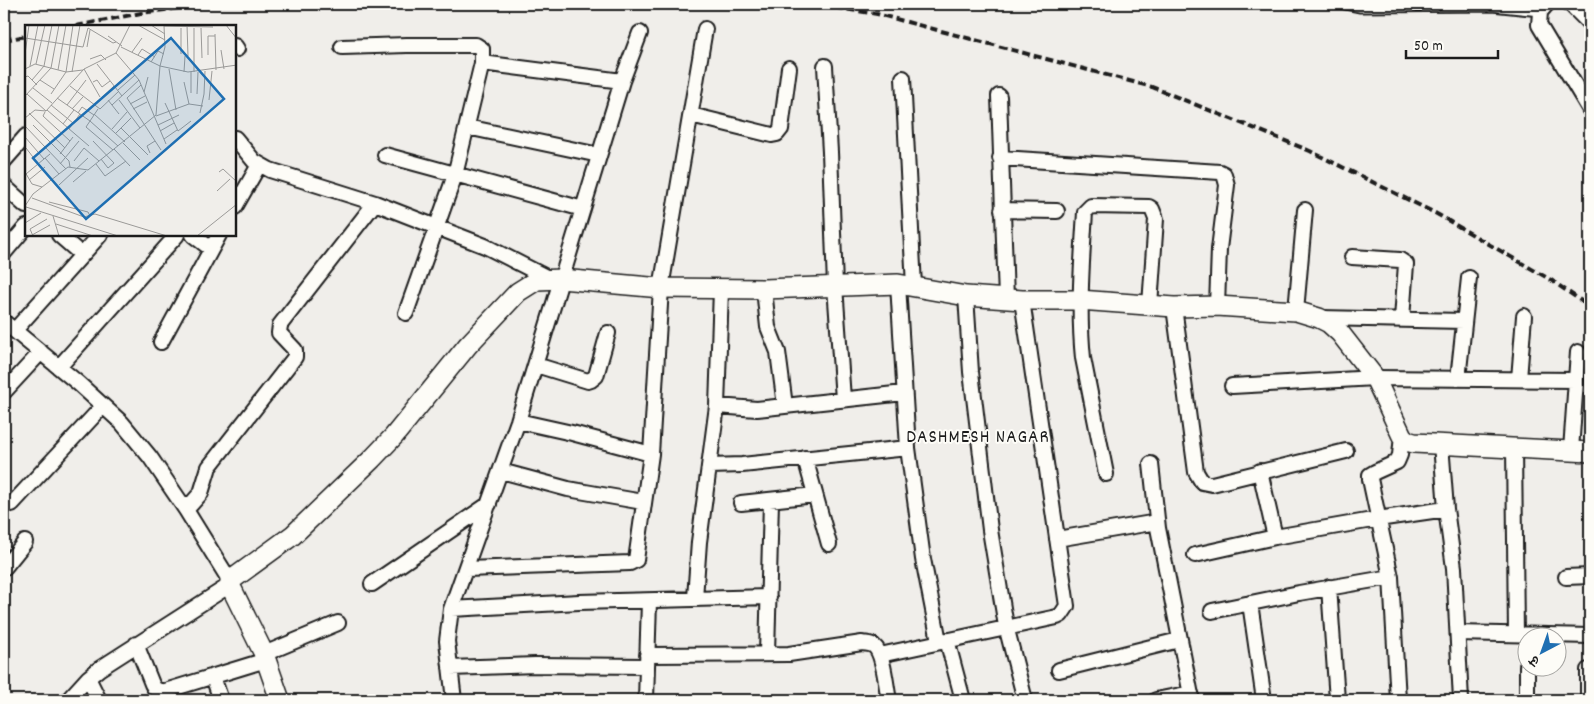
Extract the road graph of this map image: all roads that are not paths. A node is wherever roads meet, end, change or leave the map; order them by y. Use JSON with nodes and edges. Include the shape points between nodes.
{"nodes":[{"id":1,"x":1341,"y":4,"type":"edge"},
{"id":2,"x":1570,"y":4,"type":"edge"},
{"id":3,"x":1544,"y":8,"type":"edge"},
{"id":4,"x":1590,"y":24,"type":"edge"},
{"id":5,"x":705,"y":29,"type":"dead end"},
{"id":6,"x":640,"y":33,"type":"dead end"},
{"id":7,"x":342,"y":47,"type":"dead end"},
{"id":8,"x":482,"y":63,"type":"junction"},
{"id":9,"x":825,"y":66,"type":"dead end"},
{"id":10,"x":789,"y":68,"type":"dead end"},
{"id":11,"x":903,"y":78,"type":"dead end"},
{"id":12,"x":622,"y":81,"type":"junction"},
{"id":13,"x":999,"y":96,"type":"dead end"},
{"id":14,"x":1590,"y":110,"type":"edge"},
{"id":15,"x":691,"y":115,"type":"junction"},
{"id":16,"x":467,"y":128,"type":"junction"},
{"id":17,"x":25,"y":137,"type":"edge"},
{"id":18,"x":236,"y":139,"type":"edge"},
{"id":19,"x":386,"y":155,"type":"dead end"},
{"id":20,"x":599,"y":155,"type":"junction"},
{"id":21,"x":1000,"y":158,"type":"junction"},
{"id":22,"x":4,"y":161,"type":"edge"},
{"id":23,"x":259,"y":165,"type":"junction"},
{"id":24,"x":455,"y":175,"type":"junction"},
{"id":25,"x":4,"y":186,"type":"edge"},
{"id":26,"x":376,"y":203,"type":"junction"},
{"id":27,"x":25,"y":205,"type":"edge"},
{"id":28,"x":236,"y":205,"type":"edge"},
{"id":29,"x":583,"y":209,"type":"junction"},
{"id":30,"x":1002,"y":210,"type":"junction"},
{"id":31,"x":1306,"y":210,"type":"dead end"},
{"id":32,"x":1057,"y":211,"type":"dead end"},
{"id":33,"x":25,"y":228,"type":"edge"},
{"id":34,"x":437,"y":228,"type":"junction"},
{"id":35,"x":61,"y":236,"type":"edge"},
{"id":36,"x":99,"y":236,"type":"edge"},
{"id":37,"x":176,"y":236,"type":"edge"},
{"id":38,"x":194,"y":236,"type":"edge"},
{"id":39,"x":218,"y":236,"type":"edge"},
{"id":40,"x":211,"y":249,"type":"junction"},
{"id":41,"x":4,"y":253,"type":"edge"},
{"id":42,"x":82,"y":255,"type":"junction"},
{"id":43,"x":1352,"y":257,"type":"dead end"},
{"id":44,"x":1469,"y":278,"type":"dead end"},
{"id":45,"x":556,"y":279,"type":"junction"},
{"id":46,"x":906,"y":285,"type":"junction"},
{"id":47,"x":835,"y":286,"type":"junction"},
{"id":48,"x":661,"y":288,"type":"junction"},
{"id":49,"x":721,"y":289,"type":"junction"},
{"id":50,"x":764,"y":289,"type":"junction"},
{"id":51,"x":966,"y":296,"type":"junction"},
{"id":52,"x":1014,"y":299,"type":"junction"},
{"id":53,"x":1080,"y":300,"type":"junction"},
{"id":54,"x":1150,"y":305,"type":"junction"},
{"id":55,"x":1217,"y":306,"type":"junction"},
{"id":56,"x":1174,"y":307,"type":"junction"},
{"id":57,"x":1296,"y":311,"type":"junction"},
{"id":58,"x":406,"y":313,"type":"dead end"},
{"id":59,"x":1524,"y":316,"type":"dead end"},
{"id":60,"x":1320,"y":318,"type":"junction"},
{"id":61,"x":1402,"y":320,"type":"junction"},
{"id":62,"x":1464,"y":321,"type":"junction"},
{"id":63,"x":4,"y":322,"type":"edge"},
{"id":64,"x":15,"y":330,"type":"junction"},
{"id":65,"x":608,"y":333,"type":"dead end"},
{"id":66,"x":161,"y":342,"type":"dead end"},
{"id":67,"x":41,"y":352,"type":"junction"},
{"id":68,"x":1578,"y":352,"type":"dead end"},
{"id":69,"x":536,"y":365,"type":"junction"},
{"id":70,"x":59,"y":368,"type":"junction"},
{"id":71,"x":1375,"y":378,"type":"junction"},
{"id":72,"x":1458,"y":379,"type":"junction"},
{"id":73,"x":1519,"y":379,"type":"junction"},
{"id":74,"x":1576,"y":380,"type":"junction"},
{"id":75,"x":1232,"y":386,"type":"dead end"},
{"id":76,"x":4,"y":392,"type":"edge"},
{"id":77,"x":904,"y":393,"type":"junction"},
{"id":78,"x":843,"y":400,"type":"junction"},
{"id":79,"x":103,"y":406,"type":"junction"},
{"id":80,"x":717,"y":406,"type":"junction"},
{"id":81,"x":785,"y":406,"type":"junction"},
{"id":82,"x":518,"y":421,"type":"junction"},
{"id":83,"x":1402,"y":436,"type":"junction"},
{"id":84,"x":1441,"y":444,"type":"junction"},
{"id":85,"x":1514,"y":447,"type":"junction"},
{"id":86,"x":908,"y":448,"type":"junction"},
{"id":87,"x":1571,"y":450,"type":"junction"},
{"id":88,"x":1346,"y":451,"type":"dead end"},
{"id":89,"x":1590,"y":452,"type":"edge"},
{"id":90,"x":651,"y":454,"type":"junction"},
{"id":91,"x":805,"y":458,"type":"junction"},
{"id":92,"x":1151,"y":464,"type":"dead end"},
{"id":93,"x":710,"y":466,"type":"junction"},
{"id":94,"x":501,"y":471,"type":"junction"},
{"id":95,"x":1260,"y":471,"type":"junction"},
{"id":96,"x":1106,"y":474,"type":"dead end"},
{"id":97,"x":815,"y":495,"type":"junction"},
{"id":98,"x":771,"y":501,"type":"junction"},
{"id":99,"x":643,"y":502,"type":"junction"},
{"id":100,"x":741,"y":503,"type":"dead end"},
{"id":101,"x":12,"y":504,"type":"dead end"},
{"id":102,"x":490,"y":504,"type":"junction"},
{"id":103,"x":1446,"y":509,"type":"junction"},
{"id":104,"x":186,"y":510,"type":"junction"},
{"id":105,"x":1378,"y":518,"type":"junction"},
{"id":106,"x":1157,"y":522,"type":"junction"},
{"id":107,"x":1275,"y":537,"type":"junction"},
{"id":108,"x":1057,"y":539,"type":"junction"},
{"id":109,"x":25,"y":542,"type":"dead end"},
{"id":110,"x":829,"y":544,"type":"dead end"},
{"id":111,"x":1195,"y":555,"type":"dead end"},
{"id":112,"x":4,"y":568,"type":"edge"},
{"id":113,"x":466,"y":569,"type":"junction"},
{"id":114,"x":1590,"y":576,"type":"edge"},
{"id":115,"x":1391,"y":577,"type":"junction"},
{"id":116,"x":1566,"y":577,"type":"dead end"},
{"id":117,"x":230,"y":583,"type":"junction"},
{"id":118,"x":372,"y":584,"type":"dead end"},
{"id":119,"x":1329,"y":587,"type":"junction"},
{"id":120,"x":769,"y":597,"type":"junction"},
{"id":121,"x":695,"y":598,"type":"junction"},
{"id":122,"x":649,"y":601,"type":"junction"},
{"id":123,"x":1250,"y":603,"type":"junction"},
{"id":124,"x":452,"y":608,"type":"junction"},
{"id":125,"x":1212,"y":611,"type":"dead end"},
{"id":126,"x":338,"y":624,"type":"dead end"},
{"id":127,"x":1006,"y":626,"type":"junction"},
{"id":128,"x":1524,"y":626,"type":"edge"},
{"id":129,"x":1458,"y":633,"type":"junction"},
{"id":130,"x":1516,"y":635,"type":"edge"},
{"id":131,"x":1566,"y":636,"type":"edge"},
{"id":132,"x":1590,"y":636,"type":"edge"},
{"id":133,"x":943,"y":640,"type":"junction"},
{"id":134,"x":1180,"y":640,"type":"junction"},
{"id":135,"x":136,"y":644,"type":"junction"},
{"id":136,"x":767,"y":654,"type":"junction"},
{"id":137,"x":880,"y":655,"type":"junction"},
{"id":138,"x":265,"y":657,"type":"junction"},
{"id":139,"x":647,"y":661,"type":"junction"},
{"id":140,"x":450,"y":668,"type":"junction"},
{"id":141,"x":1059,"y":670,"type":"dead end"},
{"id":142,"x":1588,"y":670,"type":"dead end"},
{"id":143,"x":1527,"y":676,"type":"edge"},
{"id":144,"x":213,"y":677,"type":"junction"},
{"id":145,"x":88,"y":678,"type":"junction"},
{"id":146,"x":1192,"y":697,"type":"edge"},
{"id":147,"x":68,"y":700,"type":"edge"},
{"id":148,"x":99,"y":700,"type":"edge"},
{"id":149,"x":221,"y":700,"type":"edge"},
{"id":150,"x":280,"y":700,"type":"edge"},
{"id":151,"x":454,"y":700,"type":"edge"},
{"id":152,"x":646,"y":700,"type":"edge"},
{"id":153,"x":889,"y":700,"type":"edge"},
{"id":154,"x":963,"y":700,"type":"edge"},
{"id":155,"x":1025,"y":700,"type":"edge"},
{"id":156,"x":1156,"y":700,"type":"edge"},
{"id":157,"x":1264,"y":700,"type":"edge"},
{"id":158,"x":1337,"y":700,"type":"edge"},
{"id":159,"x":1398,"y":700,"type":"edge"},
{"id":160,"x":1460,"y":700,"type":"edge"},
{"id":161,"x":1527,"y":700,"type":"edge"},
{"id":162,"x":1588,"y":700,"type":"edge"}],
"edges":[{"from":1,"to":3,"type":"lane","via":[[1360,8]]},
{"from":2,"to":4,"type":"street"},
{"from":3,"to":14,"type":"street","via":[[1538,18],[1542,32]]},
{"from":5,"to":15,"type":"street"},
{"from":6,"to":12,"type":"street"},
{"from":7,"to":8,"type":"street","via":[[479,46],[483,52]]},
{"from":8,"to":12,"type":"street"},
{"from":8,"to":16,"type":"street"},
{"from":9,"to":47,"type":"street"},
{"from":10,"to":15,"type":"street","via":[[781,129],[777,134]]},
{"from":11,"to":46,"type":"street"},
{"from":12,"to":20,"type":"street"},
{"from":13,"to":21,"type":"street"},
{"from":15,"to":48,"type":"street"},
{"from":16,"to":20,"type":"street"},
{"from":16,"to":24,"type":"street"},
{"from":17,"to":22,"type":"street"},
{"from":18,"to":23,"type":"street"},
{"from":19,"to":24,"type":"street"},
{"from":20,"to":29,"type":"street"},
{"from":21,"to":30,"type":"street"},
{"from":21,"to":55,"type":"street","via":[[1224,174],[1227,185],[1219,249]]},
{"from":23,"to":26,"type":"street"},
{"from":23,"to":28,"type":"street"},
{"from":24,"to":29,"type":"street"},
{"from":24,"to":34,"type":"street"},
{"from":25,"to":27,"type":"street"},
{"from":26,"to":34,"type":"street"},
{"from":26,"to":104,"type":"street","via":[[280,325],[279,333],[295,350],[295,357],[209,467],[201,493]]},
{"from":29,"to":45,"type":"street"},
{"from":30,"to":32,"type":"street"},
{"from":30,"to":52,"type":"street"},
{"from":31,"to":57,"type":"street"},
{"from":33,"to":41,"type":"street"},
{"from":34,"to":45,"type":"street"},
{"from":34,"to":58,"type":"street"},
{"from":35,"to":42,"type":"street"},
{"from":36,"to":42,"type":"street"},
{"from":37,"to":70,"type":"street"},
{"from":38,"to":40,"type":"street"},
{"from":39,"to":40,"type":"street"},
{"from":40,"to":66,"type":"street"},
{"from":42,"to":64,"type":"street"},
{"from":43,"to":61,"type":"street","via":[[1400,260],[1406,264]]},
{"from":44,"to":62,"type":"street"},
{"from":45,"to":48,"type":"street"},
{"from":45,"to":69,"type":"street"},
{"from":45,"to":117,"type":"street","via":[[537,280],[518,292],[468,345],[372,459],[293,535]]},
{"from":46,"to":47,"type":"street"},
{"from":46,"to":51,"type":"street"},
{"from":46,"to":77,"type":"street"},
{"from":47,"to":50,"type":"street"},
{"from":47,"to":78,"type":"street"},
{"from":48,"to":49,"type":"street"},
{"from":48,"to":90,"type":"street"},
{"from":49,"to":50,"type":"street"},
{"from":49,"to":80,"type":"street"},
{"from":50,"to":81,"type":"street","via":[[768,327],[778,352]]},
{"from":51,"to":52,"type":"street"},
{"from":51,"to":127,"type":"street","via":[[986,501]]},
{"from":52,"to":53,"type":"street"},
{"from":52,"to":108,"type":"street"},
{"from":53,"to":54,"type":"street"},
{"from":53,"to":54,"type":"street","via":[[1087,208],[1094,205],[1149,207],[1156,219]]},
{"from":53,"to":96,"type":"street","via":[[1083,358]]},
{"from":54,"to":56,"type":"street"},
{"from":55,"to":56,"type":"street"},
{"from":55,"to":57,"type":"street"},
{"from":56,"to":95,"type":"street","via":[[1196,472],[1202,482],[1212,484]]},
{"from":57,"to":60,"type":"street"},
{"from":59,"to":73,"type":"street"},
{"from":60,"to":61,"type":"street"},
{"from":60,"to":71,"type":"street","via":[[1340,333]]},
{"from":61,"to":62,"type":"street"},
{"from":62,"to":72,"type":"street"},
{"from":63,"to":64,"type":"street"},
{"from":64,"to":67,"type":"street"},
{"from":65,"to":69,"type":"street","via":[[596,376],[591,380]]},
{"from":67,"to":70,"type":"street"},
{"from":67,"to":76,"type":"street"},
{"from":68,"to":74,"type":"street"},
{"from":69,"to":82,"type":"street"},
{"from":70,"to":79,"type":"street"},
{"from":71,"to":72,"type":"street"},
{"from":71,"to":75,"type":"street"},
{"from":71,"to":83,"type":"street"},
{"from":72,"to":73,"type":"street"},
{"from":73,"to":74,"type":"street"},
{"from":74,"to":87,"type":"street"},
{"from":77,"to":78,"type":"street"},
{"from":77,"to":86,"type":"street"},
{"from":78,"to":81,"type":"street"},
{"from":79,"to":101,"type":"street"},
{"from":79,"to":104,"type":"street","via":[[135,437]]},
{"from":80,"to":81,"type":"street","via":[[746,409]]},
{"from":80,"to":93,"type":"street"},
{"from":82,"to":90,"type":"street"},
{"from":82,"to":94,"type":"street"},
{"from":83,"to":84,"type":"street","via":[[1414,443]]},
{"from":83,"to":105,"type":"street","via":[[1397,462],[1370,476]]},
{"from":84,"to":85,"type":"street"},
{"from":84,"to":103,"type":"street"},
{"from":85,"to":87,"type":"street"},
{"from":85,"to":128,"type":"street"},
{"from":86,"to":91,"type":"street"},
{"from":86,"to":133,"type":"street","via":[[924,559]]},
{"from":87,"to":89,"type":"street"},
{"from":88,"to":95,"type":"street"},
{"from":90,"to":99,"type":"street"},
{"from":91,"to":93,"type":"street","via":[[742,466]]},
{"from":91,"to":97,"type":"street"},
{"from":92,"to":106,"type":"street"},
{"from":93,"to":121,"type":"street"},
{"from":94,"to":99,"type":"street","via":[[568,489]]},
{"from":94,"to":102,"type":"street"},
{"from":95,"to":107,"type":"street"},
{"from":97,"to":98,"type":"street"},
{"from":97,"to":110,"type":"street"},
{"from":98,"to":100,"type":"street"},
{"from":98,"to":120,"type":"street"},
{"from":99,"to":113,"type":"street","via":[[637,556],[630,563]]},
{"from":102,"to":113,"type":"street"},
{"from":102,"to":118,"type":"street"},
{"from":103,"to":105,"type":"street"},
{"from":103,"to":129,"type":"street"},
{"from":104,"to":117,"type":"street"},
{"from":105,"to":107,"type":"street"},
{"from":105,"to":115,"type":"street"},
{"from":106,"to":108,"type":"street"},
{"from":106,"to":134,"type":"street"},
{"from":107,"to":111,"type":"street"},
{"from":108,"to":127,"type":"street","via":[[1067,606],[1057,616]]},
{"from":109,"to":112,"type":"street"},
{"from":113,"to":124,"type":"street"},
{"from":114,"to":116,"type":"street"},
{"from":115,"to":119,"type":"street"},
{"from":115,"to":159,"type":"street"},
{"from":117,"to":135,"type":"street"},
{"from":117,"to":138,"type":"street"},
{"from":119,"to":123,"type":"street"},
{"from":119,"to":158,"type":"street"},
{"from":120,"to":121,"type":"street"},
{"from":120,"to":136,"type":"street"},
{"from":121,"to":122,"type":"street"},
{"from":122,"to":124,"type":"street"},
{"from":122,"to":139,"type":"street"},
{"from":123,"to":125,"type":"street"},
{"from":123,"to":157,"type":"street"},
{"from":124,"to":140,"type":"street","via":[[447,641]]},
{"from":126,"to":138,"type":"street"},
{"from":127,"to":133,"type":"street"},
{"from":127,"to":155,"type":"street"},
{"from":129,"to":130,"type":"street"},
{"from":129,"to":160,"type":"street"},
{"from":131,"to":132,"type":"street"},
{"from":133,"to":137,"type":"street"},
{"from":133,"to":154,"type":"street"},
{"from":134,"to":141,"type":"street"},
{"from":134,"to":146,"type":"street"},
{"from":135,"to":144,"type":"street","via":[[152,684],[159,692]]},
{"from":135,"to":145,"type":"street"},
{"from":136,"to":137,"type":"street","via":[[808,653],[870,644]]},
{"from":136,"to":139,"type":"street"},
{"from":137,"to":153,"type":"street"},
{"from":138,"to":144,"type":"street"},
{"from":138,"to":150,"type":"street"},
{"from":139,"to":140,"type":"street"},
{"from":139,"to":152,"type":"street"},
{"from":140,"to":151,"type":"street"},
{"from":142,"to":162,"type":"street"},
{"from":143,"to":161,"type":"street"},
{"from":144,"to":149,"type":"street"},
{"from":145,"to":147,"type":"street"},
{"from":145,"to":148,"type":"street"},
{"from":146,"to":156,"type":"street"}]}
